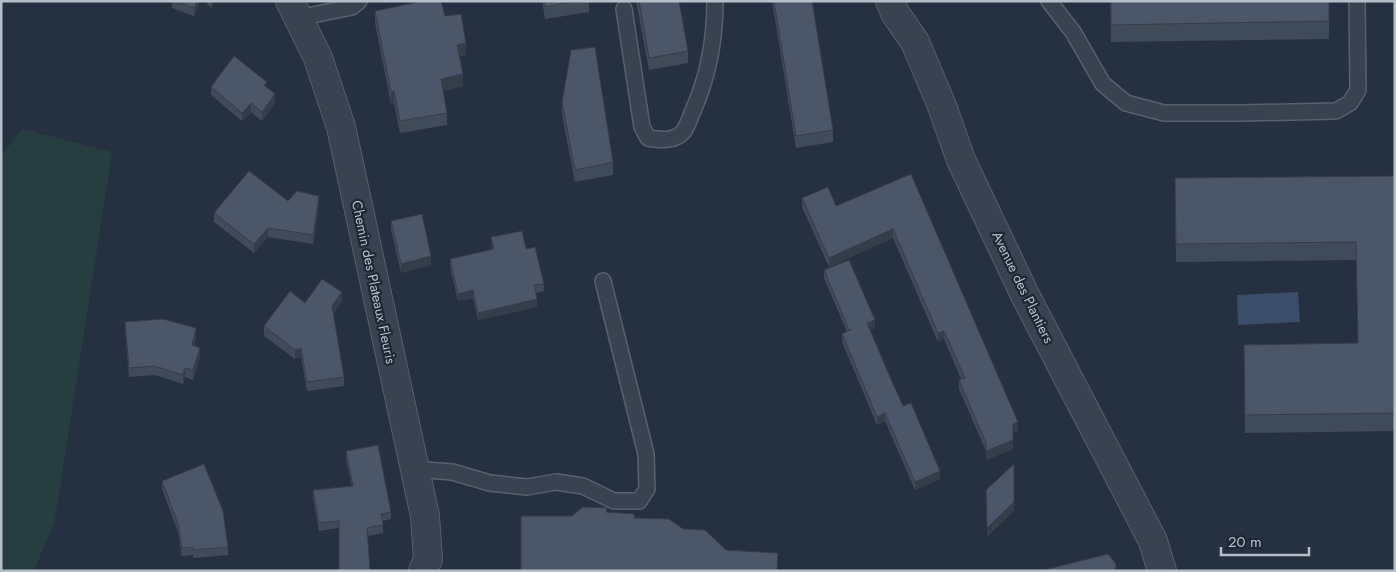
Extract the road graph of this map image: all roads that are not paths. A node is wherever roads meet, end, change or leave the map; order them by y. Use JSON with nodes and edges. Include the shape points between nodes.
{"nodes":[{"id":1,"x":359,"y":1,"type":"edge"},
{"id":2,"x":715,"y":1,"type":"edge"},
{"id":3,"x":890,"y":1,"type":"edge"},
{"id":4,"x":1049,"y":1,"type":"edge"},
{"id":5,"x":1357,"y":1,"type":"edge"},
{"id":6,"x":294,"y":9,"type":"edge"},
{"id":7,"x":624,"y":9,"type":"dead end"},
{"id":8,"x":603,"y":281,"type":"dead end"},
{"id":9,"x":414,"y":469,"type":"junction"},
{"id":10,"x":423,"y":571,"type":"edge"},
{"id":11,"x":1162,"y":571,"type":"edge"}],
"edges":[{"from":1,"to":6,"type":"lane","via":[[352,7]]},
{"from":2,"to":7,"type":"lane","via":[[712,45],[702,93],[684,132],[672,139],[648,138],[642,127]]},
{"from":3,"to":11,"type":"street","name":"Avenue des Plantiers","via":[[915,42],[961,160],[1025,295],[1153,541]]},
{"from":4,"to":5,"type":"lane","via":[[1073,32],[1103,84],[1126,104],[1164,113],[1336,111],[1350,103],[1358,90]]},
{"from":6,"to":9,"type":"street","name":"Chemin des Plateaux Fleuris","via":[[318,58],[341,127]]},
{"from":8,"to":9,"type":"lane","via":[[646,454],[647,489],[639,501],[614,501],[583,486],[556,482],[527,487],[490,483],[452,472]]},
{"from":9,"to":10,"type":"street","name":"Chemin des Plateaux Fleuris","via":[[425,516],[428,559]]}]}
